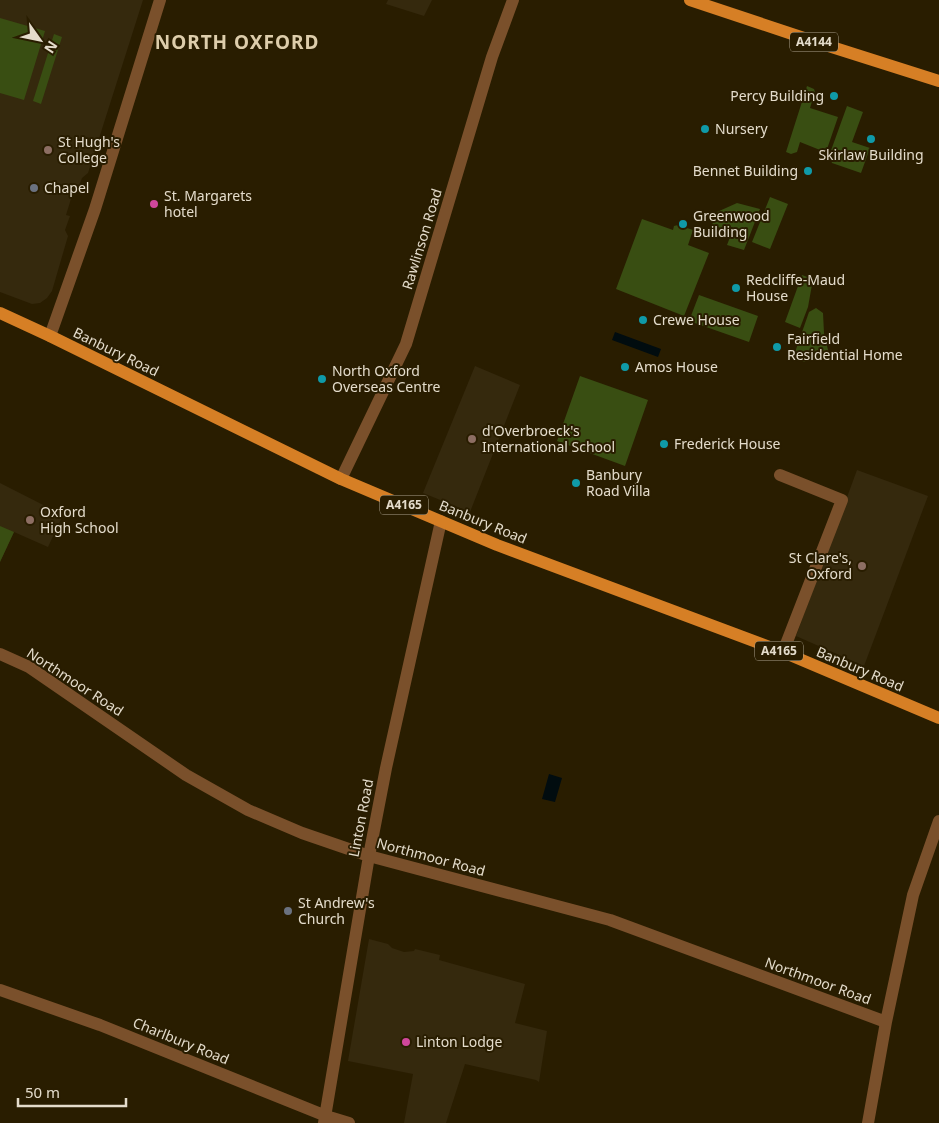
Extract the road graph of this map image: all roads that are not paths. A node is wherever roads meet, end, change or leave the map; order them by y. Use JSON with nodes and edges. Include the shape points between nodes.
{"nodes":[{"id":1,"x":160,"y":0,"type":"edge"},
{"id":2,"x":513,"y":0,"type":"edge"},
{"id":3,"x":690,"y":0,"type":"edge"},
{"id":4,"x":939,"y":81,"type":"edge"},
{"id":5,"x":0,"y":313,"type":"edge"},
{"id":6,"x":50,"y":336,"type":"junction"},
{"id":7,"x":780,"y":475,"type":"dead end"},
{"id":8,"x":341,"y":479,"type":"junction"},
{"id":9,"x":441,"y":521,"type":"junction"},
{"id":10,"x":783,"y":652,"type":"junction"},
{"id":11,"x":0,"y":654,"type":"edge"},
{"id":12,"x":939,"y":718,"type":"edge"},
{"id":13,"x":939,"y":821,"type":"edge"},
{"id":14,"x":369,"y":856,"type":"junction"},
{"id":15,"x":0,"y":990,"type":"edge"},
{"id":16,"x":886,"y":1022,"type":"junction"},
{"id":17,"x":325,"y":1120,"type":"edge"},
{"id":18,"x":350,"y":1123,"type":"edge"},
{"id":19,"x":868,"y":1123,"type":"edge"}],
"edges":[{"from":1,"to":6,"type":"street","via":[[95,209]]},
{"from":2,"to":8,"type":"street","name":"Rawlinson Road","via":[[492,57],[406,344]]},
{"from":3,"to":4,"type":"main road","number":"A4144"},
{"from":5,"to":6,"type":"main road","name":"Banbury Road","number":"A4165"},
{"from":6,"to":8,"type":"main road","name":"Banbury Road","number":"A4165"},
{"from":7,"to":10,"type":"street","via":[[842,500]]},
{"from":8,"to":9,"type":"main road","name":"Banbury Road","number":"A4165"},
{"from":9,"to":10,"type":"main road","name":"Banbury Road","number":"A4165"},
{"from":9,"to":14,"type":"street","name":"Linton Road"},
{"from":10,"to":12,"type":"main road","name":"Banbury Road","number":"A4165"},
{"from":11,"to":14,"type":"street","name":"Northmoor Road","via":[[29,667],[186,775],[248,810]]},
{"from":13,"to":16,"type":"street","via":[[914,895]]},
{"from":14,"to":16,"type":"street","name":"Northmoor Road","via":[[610,920]]},
{"from":14,"to":17,"type":"street","name":"Linton Road"},
{"from":15,"to":17,"type":"street","name":"Charlbury Road","via":[[100,1025]]},
{"from":16,"to":19,"type":"street"},
{"from":17,"to":18,"type":"street","name":"Charlbury Road"}]}
